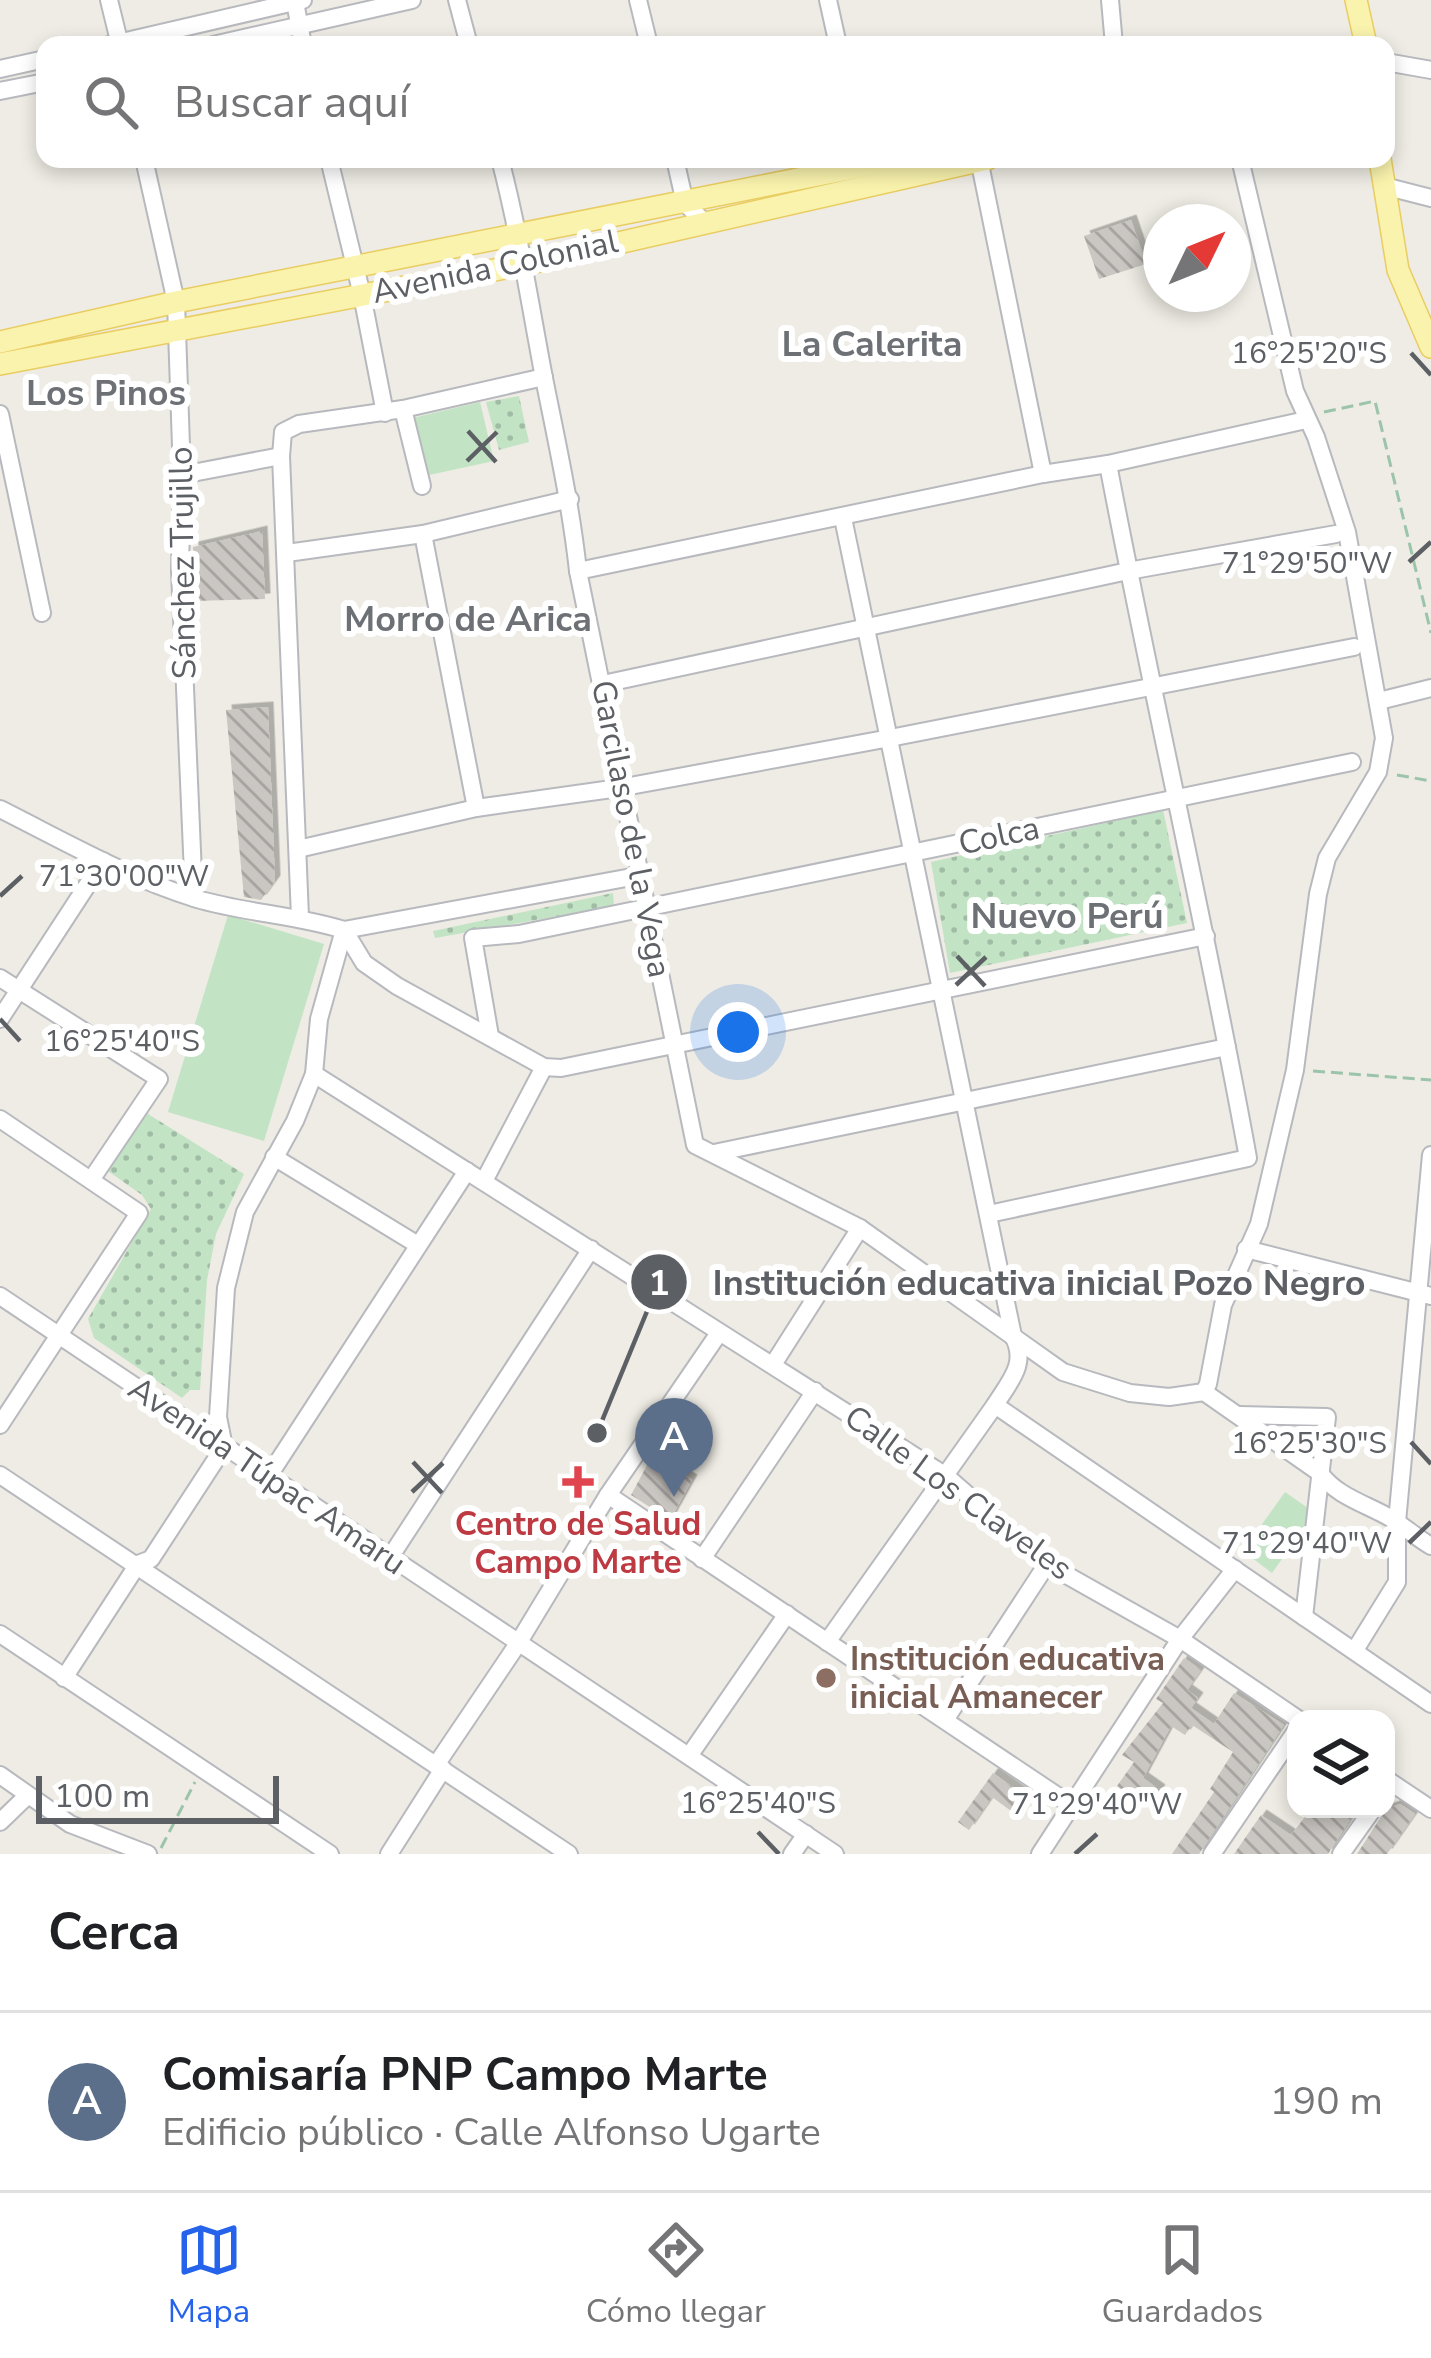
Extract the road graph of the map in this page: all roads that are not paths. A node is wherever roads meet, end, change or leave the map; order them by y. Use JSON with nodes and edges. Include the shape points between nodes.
{"nodes":[{"id":1,"x":109,"y":0,"type":"edge"},
{"id":2,"x":412,"y":0,"type":"edge"},
{"id":3,"x":457,"y":0,"type":"edge"},
{"id":4,"x":638,"y":0,"type":"edge"},
{"id":5,"x":828,"y":0,"type":"edge"},
{"id":6,"x":1110,"y":0,"type":"edge"},
{"id":7,"x":1356,"y":0,"type":"edge"},
{"id":8,"x":299,"y":1,"type":"edge"},
{"id":9,"x":299,"y":26,"type":"junction"},
{"id":10,"x":115,"y":36,"type":"edge"},
{"id":11,"x":150,"y":36,"type":"edge"},
{"id":12,"x":254,"y":36,"type":"edge"},
{"id":13,"x":301,"y":36,"type":"edge"},
{"id":14,"x":467,"y":36,"type":"edge"},
{"id":15,"x":647,"y":36,"type":"edge"},
{"id":16,"x":836,"y":36,"type":"edge"},
{"id":17,"x":1113,"y":36,"type":"edge"},
{"id":18,"x":1364,"y":36,"type":"edge"},
{"id":19,"x":36,"y":61,"type":"edge"},
{"id":20,"x":1395,"y":64,"type":"edge"},
{"id":21,"x":0,"y":69,"type":"edge"},
{"id":22,"x":1431,"y":70,"type":"edge"},
{"id":23,"x":36,"y":84,"type":"edge"},
{"id":24,"x":0,"y":92,"type":"edge"},
{"id":25,"x":146,"y":168,"type":"edge"},
{"id":26,"x":331,"y":168,"type":"edge"},
{"id":27,"x":502,"y":168,"type":"edge"},
{"id":28,"x":677,"y":168,"type":"edge"},
{"id":29,"x":984,"y":168,"type":"edge"},
{"id":30,"x":1242,"y":168,"type":"edge"},
{"id":31,"x":1381,"y":168,"type":"edge"},
{"id":32,"x":865,"y":170,"type":"edge"},
{"id":33,"x":1384,"y":186,"type":"junction"},
{"id":34,"x":1431,"y":199,"type":"edge"},
{"id":35,"x":686,"y":203,"type":"junction"},
{"id":36,"x":703,"y":221,"type":"junction"},
{"id":37,"x":520,"y":235,"type":"junction"},
{"id":38,"x":526,"y":264,"type":"junction"},
{"id":39,"x":354,"y":267,"type":"junction"},
{"id":40,"x":362,"y":295,"type":"junction"},
{"id":41,"x":176,"y":302,"type":"junction"},
{"id":42,"x":177,"y":328,"type":"junction"},
{"id":43,"x":0,"y":342,"type":"edge"},
{"id":44,"x":1431,"y":347,"type":"edge"},
{"id":45,"x":0,"y":364,"type":"edge"},
{"id":46,"x":544,"y":377,"type":"junction"},
{"id":47,"x":394,"y":411,"type":"junction"},
{"id":48,"x":0,"y":414,"type":"edge"},
{"id":49,"x":1306,"y":420,"type":"junction"},
{"id":50,"x":281,"y":456,"type":"junction"},
{"id":51,"x":1108,"y":464,"type":"junction"},
{"id":52,"x":1043,"y":474,"type":"junction"},
{"id":53,"x":182,"y":475,"type":"junction"},
{"id":54,"x":422,"y":486,"type":"dead end"},
{"id":55,"x":570,"y":499,"type":"junction"},
{"id":56,"x":843,"y":518,"type":"junction"},
{"id":57,"x":424,"y":534,"type":"junction"},
{"id":58,"x":1336,"y":534,"type":"dead end"},
{"id":59,"x":287,"y":553,"type":"junction"},
{"id":60,"x":1128,"y":571,"type":"junction"},
{"id":61,"x":578,"y":572,"type":"junction"},
{"id":62,"x":42,"y":613,"type":"dead end"},
{"id":63,"x":867,"y":627,"type":"junction"},
{"id":64,"x":1354,"y":647,"type":"dead end"},
{"id":65,"x":603,"y":684,"type":"junction"},
{"id":66,"x":1149,"y":685,"type":"junction"},
{"id":67,"x":1431,"y":688,"type":"edge"},
{"id":68,"x":1378,"y":701,"type":"junction"},
{"id":69,"x":890,"y":739,"type":"junction"},
{"id":70,"x":1352,"y":762,"type":"dead end"},
{"id":71,"x":619,"y":788,"type":"junction"},
{"id":72,"x":1175,"y":799,"type":"junction"},
{"id":73,"x":476,"y":808,"type":"junction"},
{"id":74,"x":0,"y":809,"type":"edge"},
{"id":75,"x":298,"y":849,"type":"junction"},
{"id":76,"x":915,"y":853,"type":"junction"},
{"id":77,"x":104,"y":861,"type":"junction"},
{"id":78,"x":637,"y":876,"type":"junction"},
{"id":79,"x":194,"y":898,"type":"junction"},
{"id":80,"x":646,"y":908,"type":"junction"},
{"id":81,"x":300,"y":916,"type":"junction"},
{"id":82,"x":344,"y":929,"type":"junction"},
{"id":83,"x":1206,"y":936,"type":"junction"},
{"id":84,"x":0,"y":978,"type":"edge"},
{"id":85,"x":944,"y":989,"type":"junction"},
{"id":86,"x":18,"y":990,"type":"junction"},
{"id":87,"x":0,"y":1019,"type":"edge"},
{"id":88,"x":490,"y":1036,"type":"junction"},
{"id":89,"x":675,"y":1045,"type":"junction"},
{"id":90,"x":1227,"y":1046,"type":"junction"},
{"id":91,"x":544,"y":1067,"type":"junction"},
{"id":92,"x":314,"y":1074,"type":"junction"},
{"id":93,"x":964,"y":1101,"type":"junction"},
{"id":94,"x":0,"y":1119,"type":"edge"},
{"id":95,"x":714,"y":1153,"type":"junction"},
{"id":96,"x":1431,"y":1155,"type":"edge"},
{"id":97,"x":274,"y":1157,"type":"junction"},
{"id":98,"x":466,"y":1171,"type":"junction"},
{"id":99,"x":91,"y":1180,"type":"junction"},
{"id":100,"x":484,"y":1181,"type":"junction"},
{"id":101,"x":989,"y":1214,"type":"junction"},
{"id":102,"x":860,"y":1228,"type":"junction"},
{"id":103,"x":418,"y":1245,"type":"junction"},
{"id":104,"x":591,"y":1249,"type":"junction"},
{"id":105,"x":1246,"y":1249,"type":"junction"},
{"id":106,"x":1425,"y":1295,"type":"edge"},
{"id":107,"x":0,"y":1296,"type":"edge"},
{"id":108,"x":719,"y":1333,"type":"junction"},
{"id":109,"x":1013,"y":1336,"type":"junction"},
{"id":110,"x":61,"y":1337,"type":"junction"},
{"id":111,"x":774,"y":1363,"type":"junction"},
{"id":112,"x":815,"y":1390,"type":"junction"},
{"id":113,"x":1204,"y":1392,"type":"junction"},
{"id":114,"x":995,"y":1405,"type":"junction"},
{"id":115,"x":1239,"y":1415,"type":"junction"},
{"id":116,"x":0,"y":1425,"type":"edge"},
{"id":117,"x":224,"y":1447,"type":"junction"},
{"id":118,"x":1320,"y":1473,"type":"junction"},
{"id":119,"x":0,"y":1475,"type":"edge"},
{"id":120,"x":946,"y":1476,"type":"junction"},
{"id":121,"x":268,"y":1477,"type":"junction"},
{"id":122,"x":608,"y":1495,"type":"junction"},
{"id":123,"x":1397,"y":1522,"type":"junction"},
{"id":124,"x":1431,"y":1546,"type":"edge"},
{"id":125,"x":389,"y":1558,"type":"junction"},
{"id":126,"x":702,"y":1559,"type":"junction"},
{"id":127,"x":138,"y":1564,"type":"junction"},
{"id":128,"x":1047,"y":1564,"type":"junction"},
{"id":129,"x":1234,"y":1569,"type":"junction"},
{"id":130,"x":787,"y":1614,"type":"junction"},
{"id":131,"x":1304,"y":1617,"type":"junction"},
{"id":132,"x":0,"y":1634,"type":"edge"},
{"id":133,"x":1180,"y":1639,"type":"junction"},
{"id":134,"x":826,"y":1642,"type":"junction"},
{"id":135,"x":517,"y":1645,"type":"junction"},
{"id":136,"x":1355,"y":1650,"type":"junction"},
{"id":137,"x":64,"y":1678,"type":"junction"},
{"id":138,"x":1431,"y":1704,"type":"edge"},
{"id":139,"x":1287,"y":1712,"type":"edge"},
{"id":140,"x":945,"y":1720,"type":"junction"},
{"id":141,"x":1287,"y":1744,"type":"edge"},
{"id":142,"x":689,"y":1756,"type":"junction"},
{"id":143,"x":440,"y":1767,"type":"junction"},
{"id":144,"x":0,"y":1775,"type":"edge"},
{"id":145,"x":1395,"y":1788,"type":"edge"},
{"id":146,"x":27,"y":1796,"type":"junction"},
{"id":147,"x":1074,"y":1807,"type":"junction"},
{"id":148,"x":1431,"y":1809,"type":"edge"},
{"id":149,"x":1366,"y":1818,"type":"edge"},
{"id":150,"x":0,"y":1822,"type":"edge"},
{"id":151,"x":806,"y":1834,"type":"junction"},
{"id":152,"x":148,"y":1854,"type":"edge"},
{"id":153,"x":330,"y":1854,"type":"edge"},
{"id":154,"x":389,"y":1854,"type":"edge"},
{"id":155,"x":569,"y":1854,"type":"edge"},
{"id":156,"x":791,"y":1854,"type":"edge"},
{"id":157,"x":835,"y":1854,"type":"edge"},
{"id":158,"x":1040,"y":1854,"type":"edge"},
{"id":159,"x":1212,"y":1854,"type":"edge"},
{"id":160,"x":1341,"y":1854,"type":"edge"}],
"edges":[{"from":1,"to":10,"type":"street"},
{"from":2,"to":9,"type":"street"},
{"from":3,"to":14,"type":"street"},
{"from":4,"to":15,"type":"street"},
{"from":5,"to":16,"type":"street"},
{"from":6,"to":17,"type":"street"},
{"from":7,"to":18,"type":"main road"},
{"from":8,"to":9,"type":"street"},
{"from":8,"to":11,"type":"street"},
{"from":9,"to":12,"type":"street"},
{"from":9,"to":13,"type":"street"},
{"from":19,"to":21,"type":"street"},
{"from":20,"to":22,"type":"street"},
{"from":23,"to":24,"type":"street"},
{"from":25,"to":41,"type":"street","name":"Sánchez Trujillo"},
{"from":26,"to":39,"type":"street"},
{"from":27,"to":37,"type":"street","name":"Garcilaso de la Vega"},
{"from":28,"to":35,"type":"street"},
{"from":29,"to":52,"type":"street"},
{"from":30,"to":49,"type":"street"},
{"from":31,"to":33,"type":"main road"},
{"from":32,"to":35,"type":"main road","name":"Avenida Colonial"},
{"from":32,"to":36,"type":"main road","name":"Avenida Colonial"},
{"from":33,"to":34,"type":"street"},
{"from":33,"to":44,"type":"main road","via":[[1397,270]]},
{"from":35,"to":36,"type":"street"},
{"from":35,"to":37,"type":"main road","name":"Avenida Colonial"},
{"from":36,"to":38,"type":"main road","name":"Avenida Colonial"},
{"from":37,"to":38,"type":"street","name":"Garcilaso de la Vega"},
{"from":37,"to":39,"type":"main road","name":"Avenida Colonial"},
{"from":38,"to":40,"type":"main road","name":"Avenida Colonial"},
{"from":38,"to":46,"type":"street","name":"Garcilaso de la Vega"},
{"from":39,"to":40,"type":"street"},
{"from":39,"to":41,"type":"main road","name":"Avenida Colonial"},
{"from":40,"to":42,"type":"main road","name":"Avenida Colonial"},
{"from":40,"to":47,"type":"street"},
{"from":41,"to":42,"type":"street","name":"Sánchez Trujillo"},
{"from":41,"to":43,"type":"main road","name":"Avenida Colonial"},
{"from":42,"to":45,"type":"main road","name":"Avenida Colonial"},
{"from":42,"to":53,"type":"street","name":"Sánchez Trujillo"},
{"from":46,"to":47,"type":"street"},
{"from":46,"to":55,"type":"street","name":"Garcilaso de la Vega"},
{"from":47,"to":50,"type":"street","via":[[299,424],[283,432]]},
{"from":47,"to":54,"type":"street"},
{"from":48,"to":62,"type":"street"},
{"from":49,"to":51,"type":"street"},
{"from":49,"to":68,"type":"street","via":[[1347,532]]},
{"from":50,"to":53,"type":"street"},
{"from":50,"to":59,"type":"street"},
{"from":51,"to":52,"type":"street"},
{"from":51,"to":60,"type":"street"},
{"from":52,"to":56,"type":"street"},
{"from":53,"to":79,"type":"street","name":"Sánchez Trujillo"},
{"from":55,"to":57,"type":"street"},
{"from":55,"to":61,"type":"street","name":"Garcilaso de la Vega"},
{"from":56,"to":61,"type":"street"},
{"from":56,"to":63,"type":"street"},
{"from":57,"to":59,"type":"street"},
{"from":57,"to":73,"type":"street"},
{"from":58,"to":60,"type":"street"},
{"from":59,"to":75,"type":"street"},
{"from":60,"to":63,"type":"street"},
{"from":60,"to":66,"type":"street"},
{"from":61,"to":65,"type":"street","name":"Garcilaso de la Vega"},
{"from":63,"to":65,"type":"street"},
{"from":63,"to":69,"type":"street"},
{"from":64,"to":66,"type":"street"},
{"from":65,"to":71,"type":"street","name":"Garcilaso de la Vega"},
{"from":66,"to":69,"type":"street"},
{"from":66,"to":72,"type":"street"},
{"from":67,"to":68,"type":"street"},
{"from":68,"to":105,"type":"street","via":[[1378,772],[1327,858],[1295,1070]]},
{"from":69,"to":71,"type":"street"},
{"from":69,"to":76,"type":"street"},
{"from":70,"to":72,"type":"street","name":"Colca"},
{"from":71,"to":73,"type":"street"},
{"from":71,"to":78,"type":"street","name":"Garcilaso de la Vega"},
{"from":72,"to":76,"type":"street","name":"Colca"},
{"from":72,"to":83,"type":"street"},
{"from":73,"to":75,"type":"street"},
{"from":74,"to":77,"type":"street"},
{"from":75,"to":81,"type":"street"},
{"from":76,"to":80,"type":"street","name":"Colca"},
{"from":76,"to":85,"type":"street"},
{"from":77,"to":79,"type":"street"},
{"from":77,"to":86,"type":"street"},
{"from":78,"to":80,"type":"street","name":"Garcilaso de la Vega"},
{"from":78,"to":82,"type":"street"},
{"from":79,"to":81,"type":"street"},
{"from":80,"to":88,"type":"street","name":"Colca","via":[[473,938]]},
{"from":80,"to":89,"type":"street","name":"Garcilaso de la Vega"},
{"from":81,"to":82,"type":"street"},
{"from":82,"to":88,"type":"street","via":[[364,963]]},
{"from":82,"to":92,"type":"street"},
{"from":83,"to":85,"type":"street"},
{"from":83,"to":90,"type":"street"},
{"from":84,"to":86,"type":"street"},
{"from":85,"to":89,"type":"street"},
{"from":85,"to":93,"type":"street"},
{"from":86,"to":87,"type":"street"},
{"from":86,"to":99,"type":"street","via":[[159,1079]]},
{"from":88,"to":91,"type":"street"},
{"from":89,"to":91,"type":"street"},
{"from":89,"to":95,"type":"street","name":"Garcilaso de la Vega","via":[[695,1145]]},
{"from":90,"to":93,"type":"street"},
{"from":90,"to":101,"type":"street","via":[[1248,1159]]},
{"from":91,"to":100,"type":"street"},
{"from":92,"to":97,"type":"street"},
{"from":92,"to":98,"type":"street","name":"Calle Los Claveles"},
{"from":93,"to":95,"type":"street"},
{"from":93,"to":101,"type":"street"},
{"from":94,"to":99,"type":"street"},
{"from":95,"to":102,"type":"street"},
{"from":96,"to":106,"type":"street"},
{"from":97,"to":103,"type":"street"},
{"from":97,"to":117,"type":"street","via":[[245,1212],[226,1288],[218,1417]]},
{"from":98,"to":100,"type":"street","name":"Calle Los Claveles"},
{"from":98,"to":103,"type":"street"},
{"from":99,"to":110,"type":"street","via":[[139,1213]]},
{"from":100,"to":104,"type":"street","name":"Calle Los Claveles"},
{"from":101,"to":109,"type":"street"},
{"from":102,"to":109,"type":"street"},
{"from":102,"to":111,"type":"street"},
{"from":103,"to":121,"type":"street"},
{"from":104,"to":108,"type":"street","name":"Calle Los Claveles"},
{"from":104,"to":125,"type":"street"},
{"from":105,"to":106,"type":"street"},
{"from":105,"to":113,"type":"street","via":[[1223,1305]]},
{"from":106,"to":123,"type":"street"},
{"from":107,"to":110,"type":"street","name":"Avenida Túpac Amaru"},
{"from":108,"to":111,"type":"street","name":"Calle Los Claveles"},
{"from":108,"to":122,"type":"street"},
{"from":109,"to":113,"type":"street","via":[[1063,1372],[1104,1387],[1169,1397]]},
{"from":109,"to":114,"type":"street","via":[[1020,1364]]},
{"from":110,"to":116,"type":"street"},
{"from":110,"to":117,"type":"street","name":"Avenida Túpac Amaru"},
{"from":111,"to":112,"type":"street","name":"Calle Los Claveles"},
{"from":112,"to":120,"type":"street","name":"Calle Los Claveles"},
{"from":112,"to":126,"type":"street"},
{"from":113,"to":115,"type":"street"},
{"from":114,"to":120,"type":"street"},
{"from":114,"to":129,"type":"street"},
{"from":115,"to":118,"type":"street"},
{"from":115,"to":118,"type":"street","via":[[1327,1417]]},
{"from":117,"to":121,"type":"street","name":"Avenida Túpac Amaru"},
{"from":117,"to":127,"type":"street","via":[[151,1559]]},
{"from":118,"to":123,"type":"street","via":[[1330,1487]]},
{"from":118,"to":131,"type":"street"},
{"from":119,"to":127,"type":"street"},
{"from":120,"to":128,"type":"street","name":"Calle Los Claveles"},
{"from":120,"to":134,"type":"street"},
{"from":121,"to":125,"type":"street","name":"Avenida Túpac Amaru"},
{"from":122,"to":126,"type":"street"},
{"from":122,"to":135,"type":"street"},
{"from":123,"to":124,"type":"street"},
{"from":123,"to":136,"type":"street","via":[[1397,1582]]},
{"from":125,"to":135,"type":"street","name":"Avenida Túpac Amaru"},
{"from":126,"to":130,"type":"street"},
{"from":127,"to":137,"type":"street"},
{"from":127,"to":143,"type":"street"},
{"from":128,"to":133,"type":"street","name":"Calle Los Claveles"},
{"from":128,"to":140,"type":"street"},
{"from":129,"to":131,"type":"street"},
{"from":129,"to":133,"type":"street"},
{"from":130,"to":134,"type":"street"},
{"from":130,"to":142,"type":"street"},
{"from":131,"to":136,"type":"street"},
{"from":132,"to":137,"type":"street"},
{"from":133,"to":139,"type":"street","name":"Calle Los Claveles"},
{"from":133,"to":147,"type":"street"},
{"from":134,"to":140,"type":"street"},
{"from":135,"to":142,"type":"street","name":"Avenida Túpac Amaru"},
{"from":135,"to":143,"type":"street"},
{"from":136,"to":138,"type":"street"},
{"from":137,"to":153,"type":"street"},
{"from":140,"to":147,"type":"street"},
{"from":141,"to":159,"type":"street"},
{"from":142,"to":151,"type":"street","name":"Avenida Túpac Amaru"},
{"from":143,"to":154,"type":"street"},
{"from":143,"to":155,"type":"street"},
{"from":144,"to":146,"type":"street"},
{"from":145,"to":148,"type":"street"},
{"from":146,"to":150,"type":"street"},
{"from":146,"to":152,"type":"street","via":[[70,1824]]},
{"from":147,"to":158,"type":"street"},
{"from":149,"to":160,"type":"street"},
{"from":151,"to":156,"type":"street"},
{"from":151,"to":157,"type":"street","name":"Avenida Túpac Amaru"}]}
